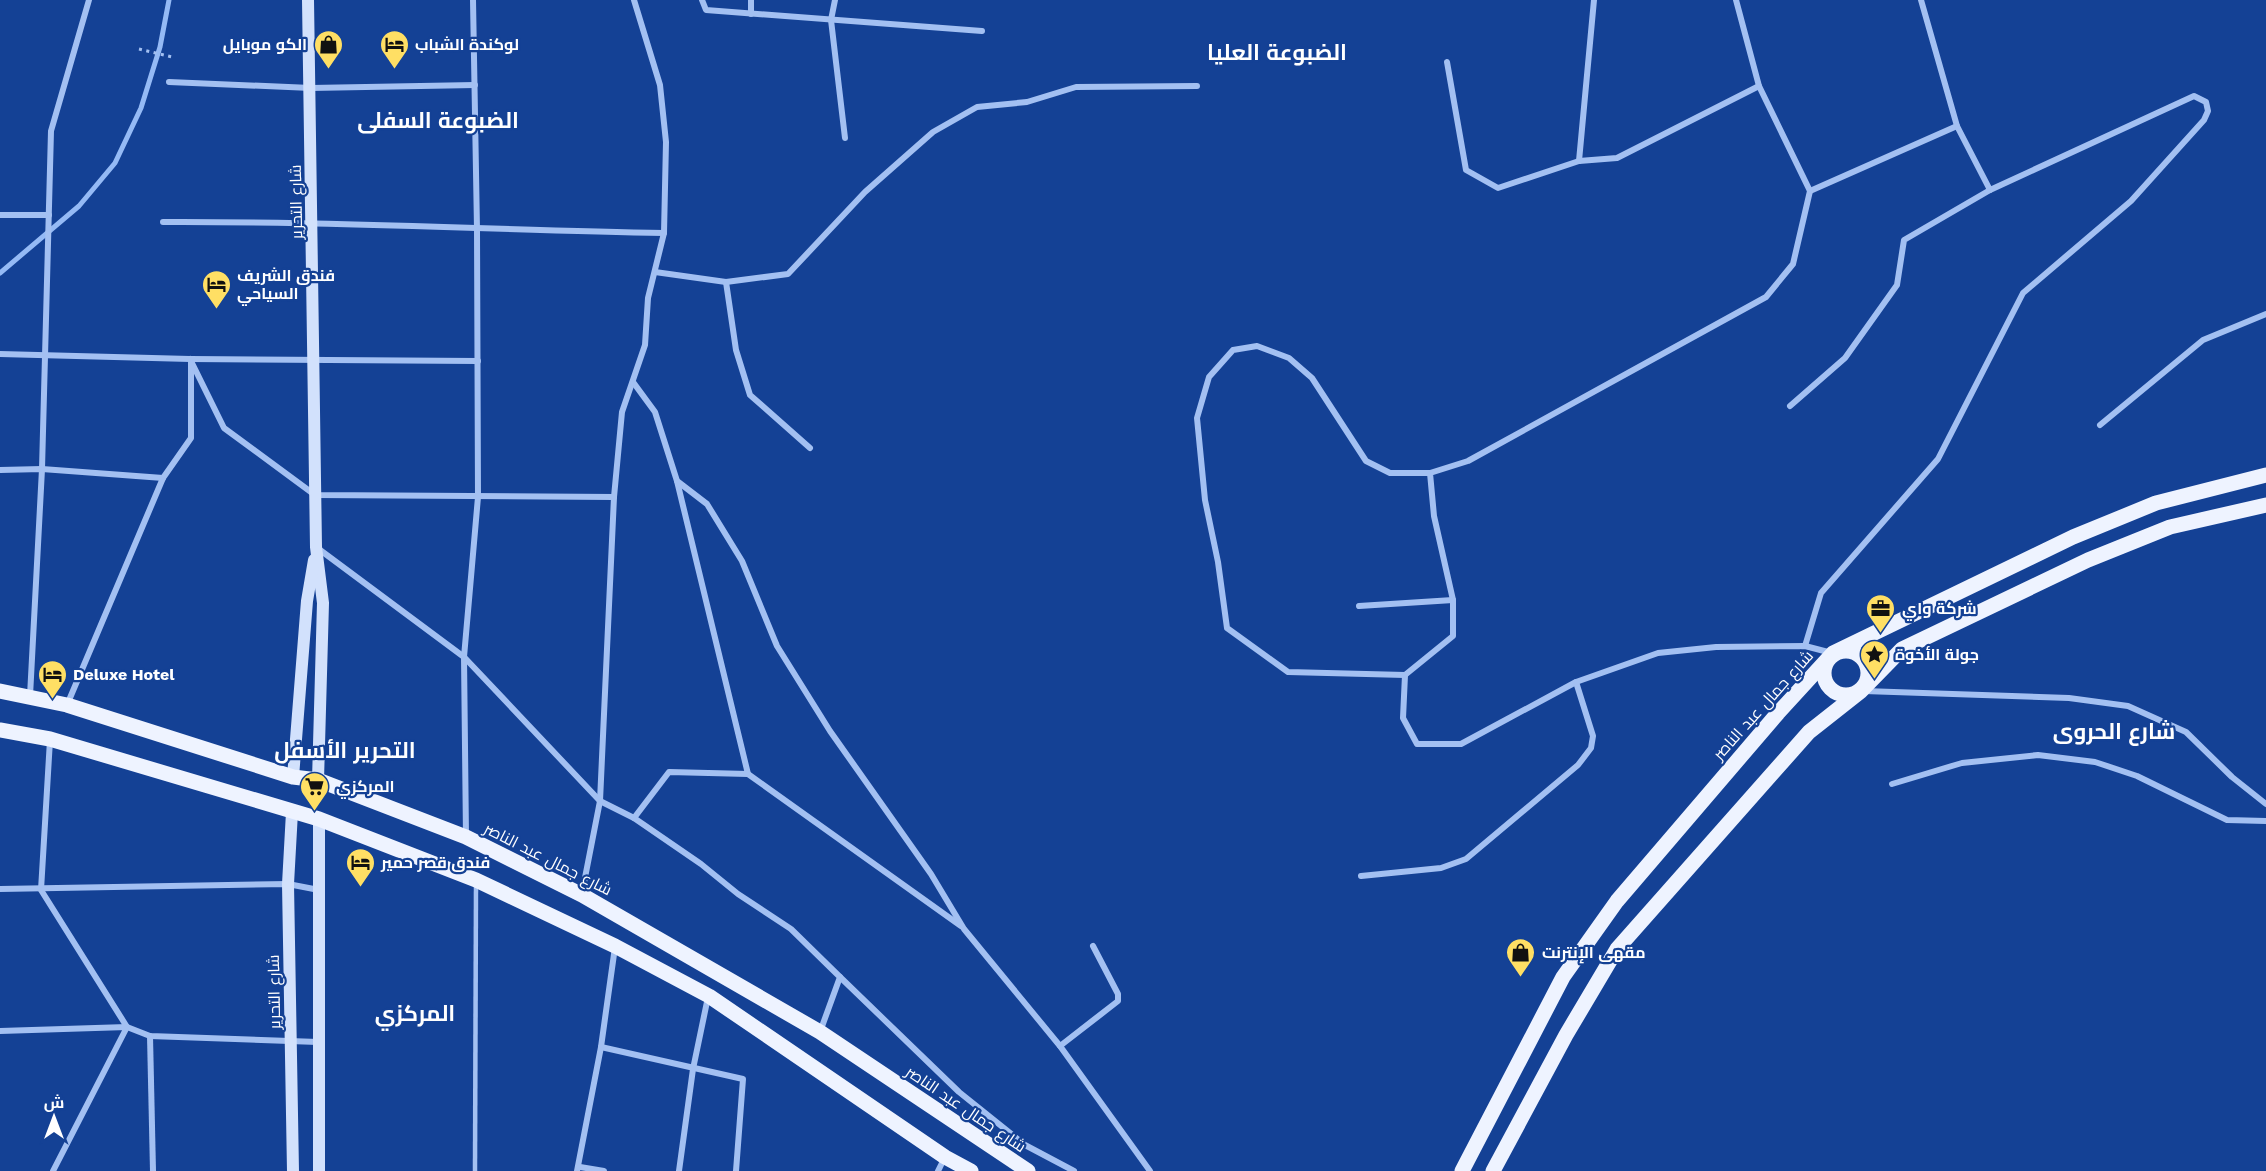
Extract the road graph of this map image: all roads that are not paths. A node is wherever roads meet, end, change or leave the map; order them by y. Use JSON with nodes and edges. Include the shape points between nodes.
{"nodes":[{"id":1,"x":88,"y":0,"type":"edge"},
{"id":2,"x":308,"y":0,"type":"edge"},
{"id":3,"x":473,"y":0,"type":"edge"},
{"id":4,"x":634,"y":0,"type":"edge"},
{"id":5,"x":702,"y":0,"type":"edge"},
{"id":6,"x":751,"y":0,"type":"edge"},
{"id":7,"x":835,"y":0,"type":"edge"},
{"id":8,"x":1594,"y":0,"type":"edge"},
{"id":9,"x":1736,"y":0,"type":"edge"},
{"id":10,"x":1921,"y":0,"type":"edge"},
{"id":11,"x":751,"y":14,"type":"junction"},
{"id":12,"x":831,"y":20,"type":"junction"},
{"id":13,"x":982,"y":32,"type":"dead end"},
{"id":14,"x":1447,"y":62,"type":"dead end"},
{"id":15,"x":169,"y":82,"type":"dead end"},
{"id":16,"x":475,"y":85,"type":"junction"},
{"id":17,"x":1197,"y":86,"type":"dead end"},
{"id":18,"x":1759,"y":86,"type":"junction"},
{"id":19,"x":311,"y":88,"type":"junction"},
{"id":20,"x":1957,"y":126,"type":"junction"},
{"id":21,"x":844,"y":138,"type":"dead end"},
{"id":22,"x":1579,"y":161,"type":"junction"},
{"id":23,"x":1990,"y":190,"type":"junction"},
{"id":24,"x":1810,"y":191,"type":"junction"},
{"id":25,"x":0,"y":215,"type":"edge"},
{"id":26,"x":49,"y":215,"type":"junction"},
{"id":27,"x":313,"y":221,"type":"junction"},
{"id":28,"x":163,"y":222,"type":"dead end"},
{"id":29,"x":477,"y":230,"type":"junction"},
{"id":30,"x":664,"y":233,"type":"junction"},
{"id":31,"x":655,"y":272,"type":"junction"},
{"id":32,"x":726,"y":282,"type":"junction"},
{"id":33,"x":2266,"y":314,"type":"edge"},
{"id":34,"x":0,"y":354,"type":"edge"},
{"id":35,"x":43,"y":354,"type":"junction"},
{"id":36,"x":313,"y":358,"type":"junction"},
{"id":37,"x":190,"y":359,"type":"junction"},
{"id":38,"x":478,"y":361,"type":"junction"},
{"id":39,"x":633,"y":382,"type":"junction"},
{"id":40,"x":1790,"y":406,"type":"dead end"},
{"id":41,"x":2100,"y":425,"type":"dead end"},
{"id":42,"x":810,"y":448,"type":"dead end"},
{"id":43,"x":42,"y":469,"type":"junction"},
{"id":44,"x":0,"y":470,"type":"edge"},
{"id":45,"x":1431,"y":473,"type":"junction"},
{"id":46,"x":2266,"y":475,"type":"edge"},
{"id":47,"x":163,"y":478,"type":"junction"},
{"id":48,"x":677,"y":481,"type":"junction"},
{"id":49,"x":315,"y":495,"type":"junction"},
{"id":50,"x":614,"y":496,"type":"junction"},
{"id":51,"x":478,"y":497,"type":"junction"},
{"id":52,"x":2266,"y":505,"type":"edge"},
{"id":53,"x":316,"y":547,"type":"junction"},
{"id":54,"x":1453,"y":600,"type":"junction"},
{"id":55,"x":1359,"y":606,"type":"dead end"},
{"id":56,"x":1805,"y":646,"type":"junction"},
{"id":57,"x":1833,"y":653,"type":"junction"},
{"id":58,"x":464,"y":657,"type":"junction"},
{"id":59,"x":1405,"y":675,"type":"junction"},
{"id":60,"x":1576,"y":682,"type":"junction"},
{"id":61,"x":0,"y":691,"type":"edge"},
{"id":62,"x":1861,"y":691,"type":"junction"},
{"id":63,"x":30,"y":698,"type":"junction"},
{"id":64,"x":67,"y":705,"type":"junction"},
{"id":65,"x":0,"y":730,"type":"edge"},
{"id":66,"x":50,"y":739,"type":"junction"},
{"id":67,"x":748,"y":774,"type":"junction"},
{"id":68,"x":293,"y":777,"type":"junction"},
{"id":69,"x":318,"y":780,"type":"junction"},
{"id":70,"x":1892,"y":784,"type":"dead end"},
{"id":71,"x":600,"y":801,"type":"junction"},
{"id":72,"x":2266,"y":804,"type":"edge"},
{"id":73,"x":292,"y":812,"type":"junction"},
{"id":74,"x":634,"y":818,"type":"junction"},
{"id":75,"x":319,"y":819,"type":"junction"},
{"id":76,"x":2266,"y":821,"type":"edge"},
{"id":77,"x":466,"y":837,"type":"junction"},
{"id":78,"x":1361,"y":876,"type":"dead end"},
{"id":79,"x":476,"y":880,"type":"junction"},
{"id":80,"x":288,"y":884,"type":"junction"},
{"id":81,"x":0,"y":889,"type":"edge"},
{"id":82,"x":41,"y":890,"type":"junction"},
{"id":83,"x":319,"y":890,"type":"junction"},
{"id":84,"x":582,"y":895,"type":"junction"},
{"id":85,"x":964,"y":928,"type":"junction"},
{"id":86,"x":615,"y":946,"type":"junction"},
{"id":87,"x":1093,"y":946,"type":"dead end"},
{"id":88,"x":840,"y":977,"type":"junction"},
{"id":89,"x":709,"y":996,"type":"junction"},
{"id":90,"x":126,"y":1027,"type":"junction"},
{"id":91,"x":0,"y":1031,"type":"edge"},
{"id":92,"x":820,"y":1032,"type":"junction"},
{"id":93,"x":150,"y":1036,"type":"junction"},
{"id":94,"x":291,"y":1042,"type":"junction"},
{"id":95,"x":318,"y":1042,"type":"junction"},
{"id":96,"x":1060,"y":1046,"type":"junction"},
{"id":97,"x":601,"y":1047,"type":"junction"},
{"id":98,"x":693,"y":1069,"type":"junction"},
{"id":99,"x":942,"y":1164,"type":"edge"},
{"id":100,"x":578,"y":1169,"type":"edge"},
{"id":101,"x":53,"y":1171,"type":"edge"},
{"id":102,"x":153,"y":1171,"type":"edge"},
{"id":103,"x":293,"y":1171,"type":"edge"},
{"id":104,"x":320,"y":1171,"type":"edge"},
{"id":105,"x":474,"y":1171,"type":"edge"},
{"id":106,"x":604,"y":1171,"type":"edge"},
{"id":107,"x":679,"y":1171,"type":"edge"},
{"id":108,"x":736,"y":1171,"type":"edge"},
{"id":109,"x":971,"y":1171,"type":"edge"},
{"id":110,"x":1028,"y":1171,"type":"edge"},
{"id":111,"x":1074,"y":1171,"type":"edge"},
{"id":112,"x":1150,"y":1171,"type":"edge"},
{"id":113,"x":1462,"y":1171,"type":"edge"},
{"id":114,"x":1493,"y":1171,"type":"edge"}],
"edges":[{"from":1,"to":26,"type":"street","via":[[51,131]]},
{"from":2,"to":19,"type":"main road","name":"شارع التحرير"},
{"from":3,"to":16,"type":"street"},
{"from":4,"to":30,"type":"street","via":[[660,86],[666,142]]},
{"from":5,"to":11,"type":"street","via":[[706,10]]},
{"from":6,"to":11,"type":"street"},
{"from":7,"to":12,"type":"street"},
{"from":8,"to":22,"type":"street"},
{"from":9,"to":18,"type":"street"},
{"from":10,"to":20,"type":"street"},
{"from":11,"to":12,"type":"street"},
{"from":12,"to":13,"type":"street"},
{"from":12,"to":21,"type":"street"},
{"from":14,"to":22,"type":"street","via":[[1466,170],[1498,188]]},
{"from":15,"to":19,"type":"street"},
{"from":16,"to":19,"type":"street"},
{"from":16,"to":29,"type":"street"},
{"from":17,"to":32,"type":"street","via":[[1076,87],[1028,102],[977,107],[933,132],[865,192],[788,274]]},
{"from":18,"to":22,"type":"street","via":[[1617,158]]},
{"from":18,"to":24,"type":"street"},
{"from":19,"to":27,"type":"main road","name":"شارع التحرير"},
{"from":20,"to":23,"type":"street"},
{"from":20,"to":24,"type":"street"},
{"from":23,"to":40,"type":"street","via":[[1904,240],[1897,285],[1845,358]]},
{"from":23,"to":56,"type":"street","via":[[2194,96],[2206,102],[2204,120],[2131,201],[2023,293],[1938,459],[1821,593]]},
{"from":24,"to":45,"type":"street","via":[[1793,264],[1766,297],[1468,461]]},
{"from":25,"to":26,"type":"street"},
{"from":26,"to":35,"type":"street"},
{"from":27,"to":28,"type":"street"},
{"from":27,"to":29,"type":"street"},
{"from":27,"to":36,"type":"main road","name":"شارع التحرير"},
{"from":29,"to":30,"type":"street"},
{"from":29,"to":38,"type":"street"},
{"from":30,"to":31,"type":"street"},
{"from":31,"to":32,"type":"street"},
{"from":31,"to":39,"type":"street","via":[[648,298],[645,345]]},
{"from":32,"to":42,"type":"street","via":[[736,350],[750,395]]},
{"from":33,"to":41,"type":"street","via":[[2204,340]]},
{"from":34,"to":35,"type":"street"},
{"from":35,"to":37,"type":"street"},
{"from":35,"to":43,"type":"street"},
{"from":36,"to":37,"type":"street"},
{"from":36,"to":38,"type":"street"},
{"from":36,"to":49,"type":"main road","name":"شارع التحرير"},
{"from":37,"to":47,"type":"street","via":[[191,438]]},
{"from":37,"to":49,"type":"street","via":[[224,428]]},
{"from":38,"to":51,"type":"street"},
{"from":39,"to":48,"type":"street","via":[[655,412]]},
{"from":39,"to":50,"type":"street","via":[[622,412]]},
{"from":43,"to":44,"type":"street"},
{"from":43,"to":47,"type":"street"},
{"from":43,"to":63,"type":"street"},
{"from":45,"to":54,"type":"street","via":[[1434,516]]},
{"from":45,"to":59,"type":"street","via":[[1390,473],[1366,461],[1312,378],[1289,358],[1257,346],[1233,350],[1209,377],[1197,418],[1205,500],[1227,628],[1288,672]]},
{"from":46,"to":57,"type":"main road","name":"شارع جمال عبد الناصر","via":[[2156,503],[2083,532]]},
{"from":47,"to":64,"type":"street"},
{"from":48,"to":67,"type":"street"},
{"from":48,"to":85,"type":"street","via":[[707,504],[742,561],[777,646]]},
{"from":49,"to":51,"type":"street"},
{"from":49,"to":53,"type":"main road","name":"شارع التحرير"},
{"from":50,"to":51,"type":"street"},
{"from":50,"to":71,"type":"street"},
{"from":51,"to":58,"type":"street"},
{"from":52,"to":62,"type":"main road","via":[[2170,527],[2088,560],[1902,648]]},
{"from":53,"to":58,"type":"street"},
{"from":53,"to":68,"type":"main road","name":"شارع التحرير","via":[[307,601]]},
{"from":53,"to":69,"type":"main road","name":"شارع التحرير","via":[[323,603]]},
{"from":54,"to":55,"type":"street"},
{"from":54,"to":59,"type":"street","via":[[1453,636]]},
{"from":56,"to":57,"type":"street"},
{"from":56,"to":60,"type":"street","via":[[1716,647],[1658,653]]},
{"from":57,"to":62,"type":"main road","via":[[1853,652],[1866,661],[1868,669]]},
{"from":57,"to":62,"type":"main road","via":[[1823,671],[1828,686],[1842,694]]},
{"from":57,"to":113,"type":"main road","name":"شارع جمال عبد الناصر","via":[[1617,902],[1563,977]]},
{"from":58,"to":71,"type":"street"},
{"from":58,"to":77,"type":"street"},
{"from":59,"to":60,"type":"street","via":[[1403,718],[1417,744],[1461,744]]},
{"from":60,"to":78,"type":"street","via":[[1593,736],[1591,748],[1578,765],[1466,860],[1441,868]]},
{"from":61,"to":63,"type":"main road","name":"شارع جمال عبد الناصر"},
{"from":62,"to":72,"type":"street","via":[[2069,698],[2128,706],[2186,732]]},
{"from":62,"to":114,"type":"main road","via":[[1809,732],[1617,949]]},
{"from":63,"to":64,"type":"main road","name":"شارع جمال عبد الناصر"},
{"from":64,"to":68,"type":"main road","name":"شارع جمال عبد الناصر"},
{"from":65,"to":66,"type":"main road"},
{"from":66,"to":73,"type":"main road"},
{"from":66,"to":82,"type":"street"},
{"from":67,"to":74,"type":"street","via":[[669,772]]},
{"from":67,"to":85,"type":"street"},
{"from":68,"to":69,"type":"main road","name":"شارع جمال عبد الناصر"},
{"from":69,"to":77,"type":"main road","name":"شارع جمال عبد الناصر"},
{"from":70,"to":76,"type":"street","via":[[1962,763],[2038,755],[2095,762],[2137,776],[2227,819]]},
{"from":71,"to":74,"type":"street"},
{"from":71,"to":84,"type":"street"},
{"from":73,"to":75,"type":"main road"},
{"from":73,"to":80,"type":"main road","name":"شارع التحرير"},
{"from":74,"to":88,"type":"street","via":[[790,929]]},
{"from":75,"to":79,"type":"main road"},
{"from":75,"to":83,"type":"main road"},
{"from":77,"to":84,"type":"main road","name":"شارع جمال عبد الناصر"},
{"from":79,"to":86,"type":"main road"},
{"from":79,"to":105,"type":"lane"},
{"from":80,"to":82,"type":"street"},
{"from":80,"to":83,"type":"street"},
{"from":80,"to":94,"type":"main road","name":"شارع التحرير"},
{"from":81,"to":82,"type":"street"},
{"from":82,"to":90,"type":"street"},
{"from":83,"to":95,"type":"main road"},
{"from":84,"to":92,"type":"main road","name":"شارع جمال عبد الناصر"},
{"from":85,"to":96,"type":"street"},
{"from":86,"to":89,"type":"main road"},
{"from":86,"to":97,"type":"street"},
{"from":87,"to":96,"type":"street","via":[[1118,1001]]},
{"from":88,"to":92,"type":"street"},
{"from":88,"to":111,"type":"street","via":[[959,1092],[1025,1145]]},
{"from":89,"to":98,"type":"street"},
{"from":89,"to":99,"type":"main road"},
{"from":90,"to":91,"type":"street"},
{"from":90,"to":93,"type":"street"},
{"from":90,"to":101,"type":"street"},
{"from":92,"to":110,"type":"main road","name":"شارع جمال عبد الناصر"},
{"from":93,"to":94,"type":"street"},
{"from":93,"to":102,"type":"street"},
{"from":94,"to":95,"type":"street"},
{"from":94,"to":103,"type":"main road","name":"شارع التحرير"},
{"from":95,"to":104,"type":"main road"},
{"from":96,"to":112,"type":"street"},
{"from":97,"to":98,"type":"street"},
{"from":97,"to":100,"type":"street"},
{"from":98,"to":107,"type":"street"},
{"from":98,"to":108,"type":"street","via":[[743,1079]]},
{"from":99,"to":109,"type":"main road"},
{"from":100,"to":106,"type":"street"}]}
